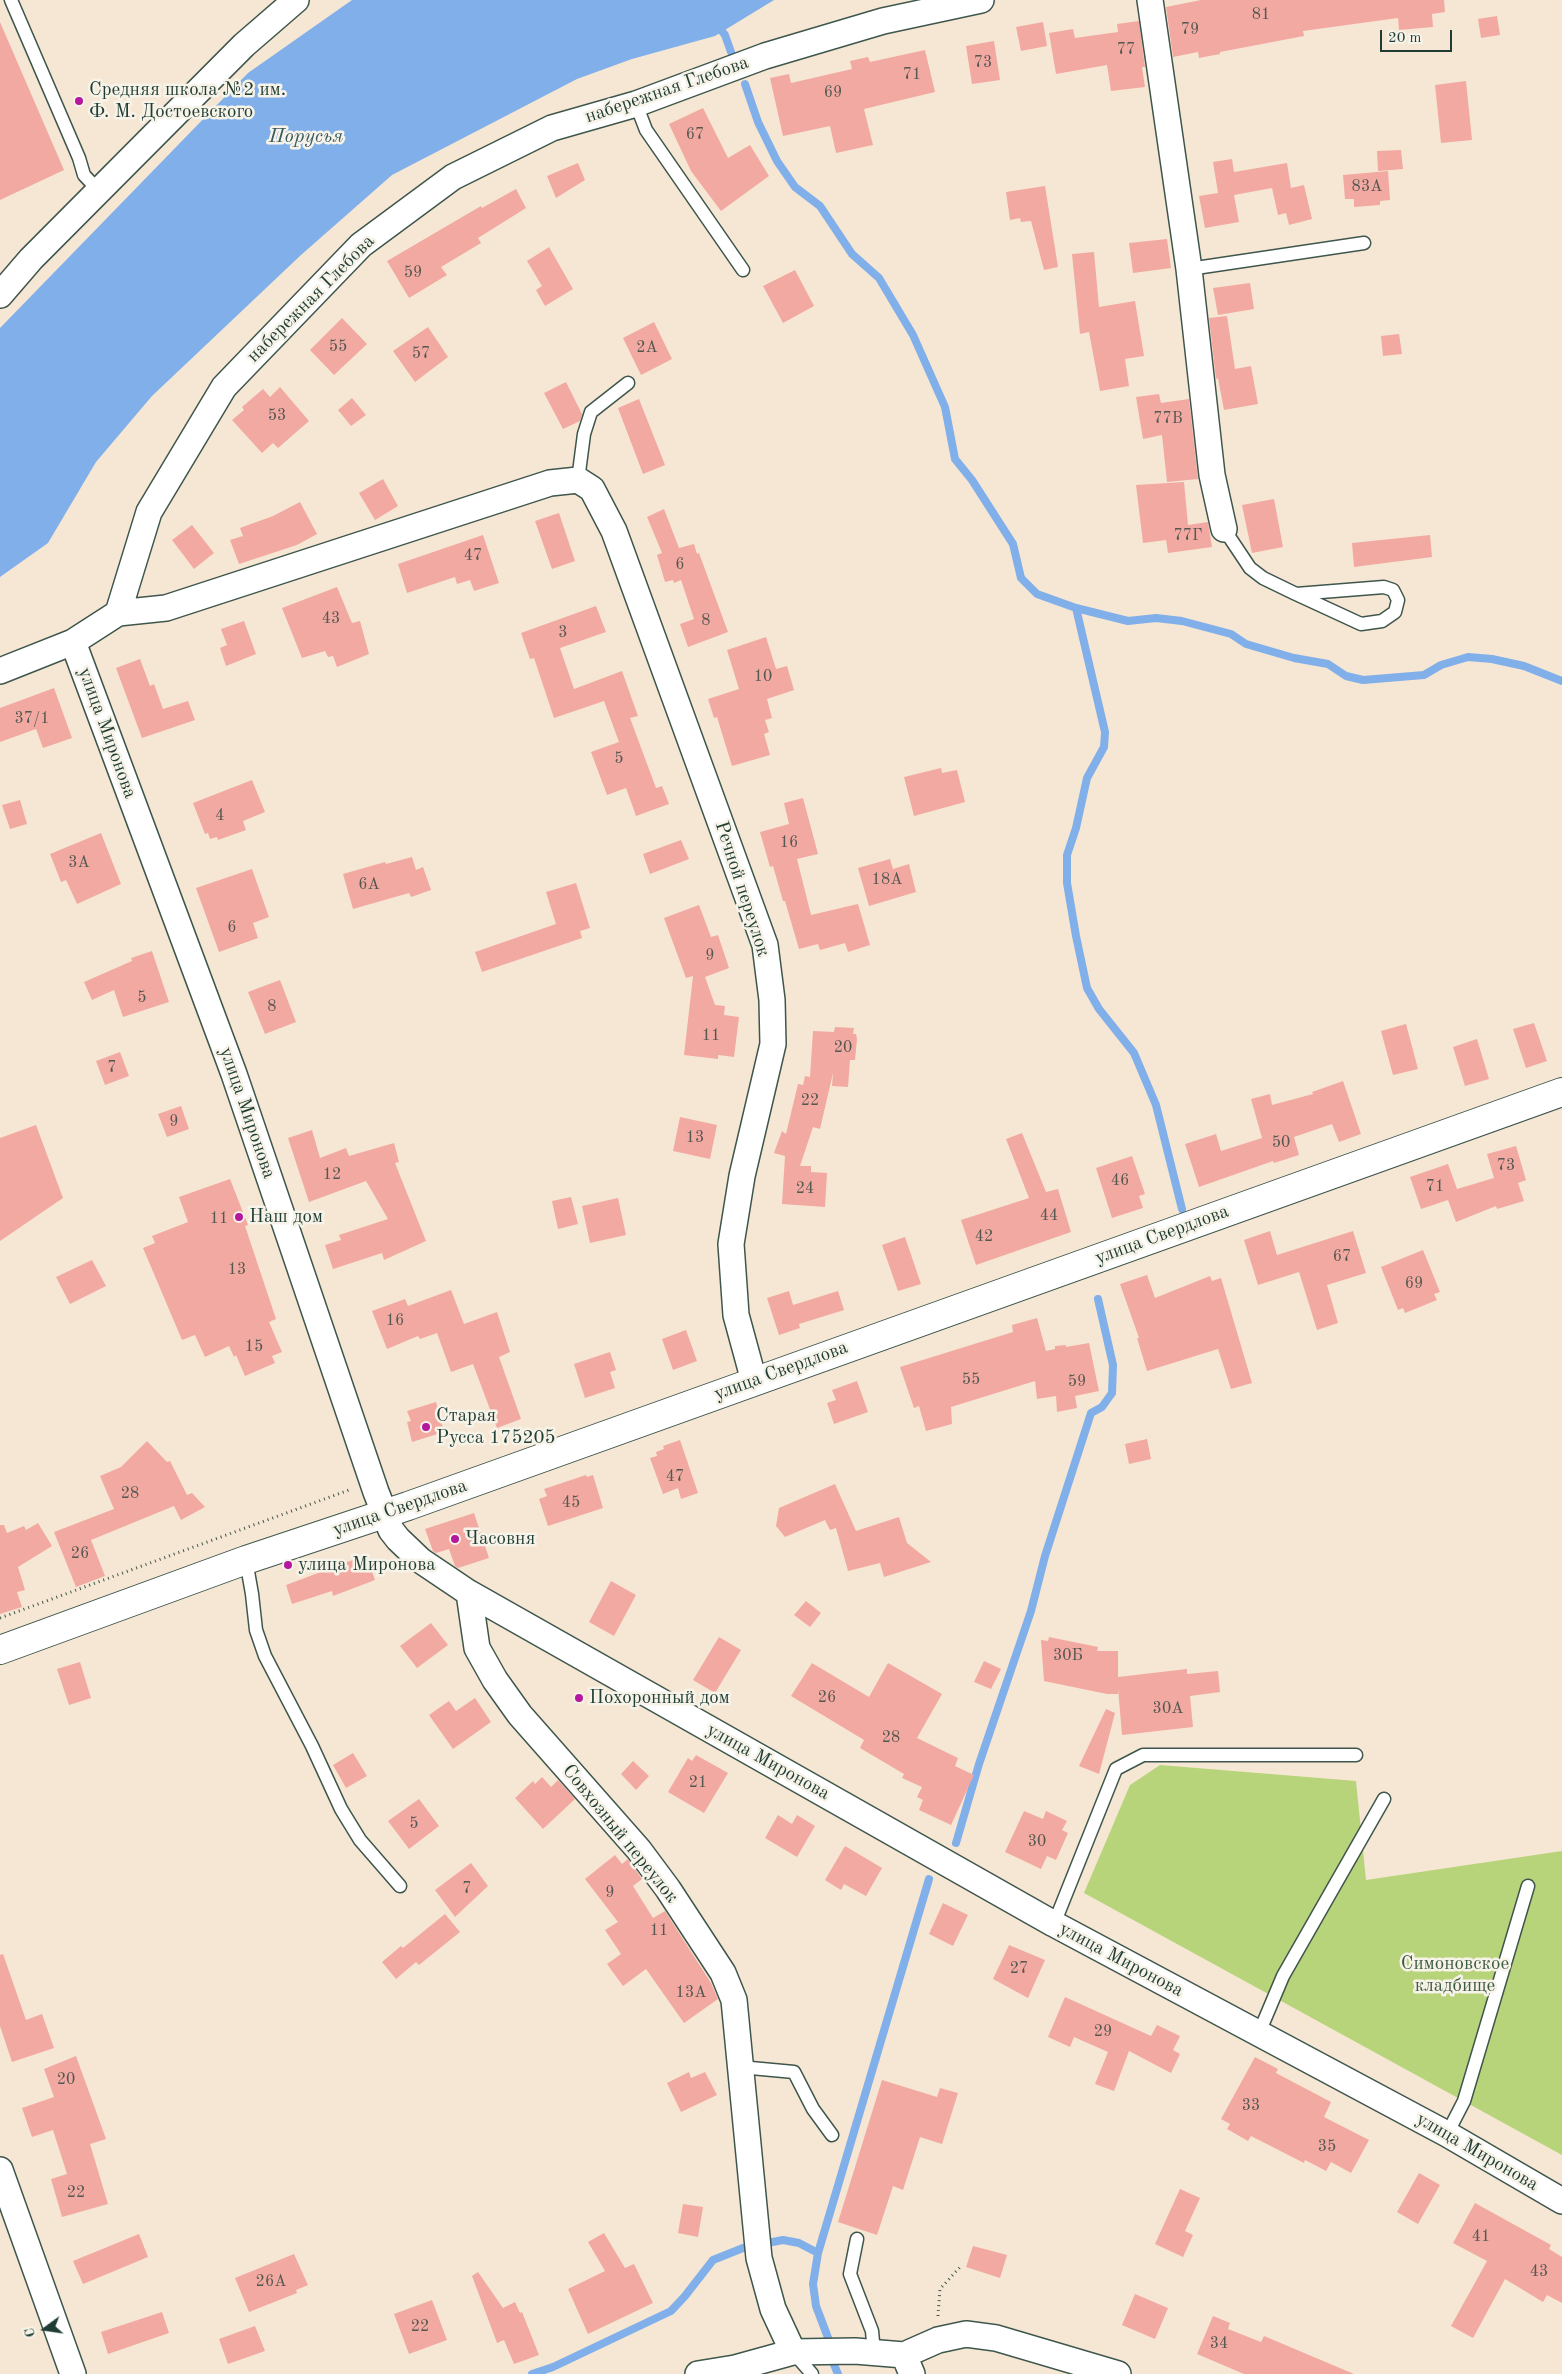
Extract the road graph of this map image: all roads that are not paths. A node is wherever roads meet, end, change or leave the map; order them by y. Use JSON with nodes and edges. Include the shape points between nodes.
{"nodes":[{"id":1,"x":11,"y":0,"type":"edge"},
{"id":2,"x":296,"y":0,"type":"edge"},
{"id":3,"x":981,"y":0,"type":"edge"},
{"id":4,"x":1150,"y":0,"type":"edge"},
{"id":5,"x":636,"y":104,"type":"junction"},
{"id":6,"x":99,"y":191,"type":"junction"},
{"id":7,"x":1364,"y":244,"type":"dead end"},
{"id":8,"x":1189,"y":269,"type":"junction"},
{"id":9,"x":743,"y":270,"type":"dead end"},
{"id":10,"x":0,"y":295,"type":"edge"},
{"id":11,"x":628,"y":382,"type":"dead end"},
{"id":12,"x":578,"y":480,"type":"junction"},
{"id":13,"x":1224,"y":530,"type":"joint"},
{"id":14,"x":1296,"y":594,"type":"junction"},
{"id":15,"x":118,"y":613,"type":"junction"},
{"id":16,"x":73,"y":642,"type":"junction"},
{"id":17,"x":0,"y":671,"type":"edge"},
{"id":18,"x":1562,"y":1092,"type":"edge"},
{"id":19,"x":754,"y":1381,"type":"junction"},
{"id":20,"x":386,"y":1513,"type":"junction"},
{"id":21,"x":246,"y":1560,"type":"junction"},
{"id":22,"x":469,"y":1593,"type":"junction"},
{"id":23,"x":0,"y":1650,"type":"edge"},
{"id":24,"x":1356,"y":1754,"type":"dead end"},
{"id":25,"x":1384,"y":1799,"type":"dead end"},
{"id":26,"x":400,"y":1886,"type":"dead end"},
{"id":27,"x":1528,"y":1886,"type":"dead end"},
{"id":28,"x":1054,"y":1924,"type":"junction"},
{"id":29,"x":1258,"y":2033,"type":"junction"},
{"id":30,"x":740,"y":2067,"type":"junction"},
{"id":31,"x":1448,"y":2134,"type":"junction"},
{"id":32,"x":832,"y":2136,"type":"dead end"},
{"id":33,"x":0,"y":2170,"type":"edge"},
{"id":34,"x":1562,"y":2201,"type":"edge"},
{"id":35,"x":858,"y":2239,"type":"dead end"},
{"id":36,"x":794,"y":2352,"type":"junction"},
{"id":37,"x":874,"y":2352,"type":"junction"},
{"id":38,"x":908,"y":2365,"type":"edge"},
{"id":39,"x":73,"y":2374,"type":"edge"},
{"id":40,"x":698,"y":2374,"type":"edge"},
{"id":41,"x":812,"y":2374,"type":"edge"},
{"id":42,"x":1118,"y":2374,"type":"edge"}],
"edges":[{"from":1,"to":6,"type":"lane","via":[[84,175]]},
{"from":2,"to":6,"type":"street","via":[[244,45]]},
{"from":3,"to":5,"type":"street","name":"набережная Глебова","via":[[883,21],[766,56]]},
{"from":4,"to":8,"type":"street"},
{"from":5,"to":9,"type":"lane","via":[[646,130]]},
{"from":5,"to":15,"type":"street","name":"набережная Глебова","via":[[552,128],[453,177],[361,245],[224,387],[149,512]]},
{"from":6,"to":10,"type":"street"},
{"from":7,"to":8,"type":"lane"},
{"from":8,"to":13,"type":"street","via":[[1212,475]]},
{"from":11,"to":12,"type":"lane","via":[[592,412],[584,434]]},
{"from":12,"to":15,"type":"street","via":[[550,483],[166,608]]},
{"from":12,"to":19,"type":"street","name":"Речной переулок","via":[[592,489],[614,531],[765,946],[772,1000],[773,1044],[742,1176],[731,1244],[736,1315]]},
{"from":13,"to":14,"type":"lane","via":[[1250,568]]},
{"from":14,"to":14,"type":"lane","via":[[1361,624],[1382,621],[1395,612],[1398,600],[1393,590],[1384,587]]},
{"from":15,"to":16,"type":"street"},
{"from":16,"to":17,"type":"street"},
{"from":16,"to":20,"type":"street","name":"улица Миронова","via":[[234,1074]]},
{"from":18,"to":19,"type":"street","name":"улица Свердлова"},
{"from":19,"to":20,"type":"street","name":"улица Свердлова"},
{"from":20,"to":21,"type":"street","name":"улица Свердлова"},
{"from":20,"to":22,"type":"street","name":"улица Миронова","via":[[391,1530],[420,1560]]},
{"from":21,"to":23,"type":"street","name":"улица Свердлова"},
{"from":21,"to":26,"type":"lane","via":[[256,1630],[265,1656],[341,1809],[360,1840]]},
{"from":22,"to":28,"type":"street","name":"улица Миронова"},
{"from":22,"to":30,"type":"street","name":"Совхозный переулок","via":[[477,1648],[496,1680],[520,1715],[639,1850],[723,1972],[734,2000]]},
{"from":24,"to":28,"type":"lane","via":[[1143,1755],[1116,1769]]},
{"from":25,"to":29,"type":"lane","via":[[1283,1976]]},
{"from":27,"to":31,"type":"lane","via":[[1464,2101]]},
{"from":28,"to":29,"type":"street","name":"улица Миронова"},
{"from":29,"to":31,"type":"street","name":"улица Миронова"},
{"from":30,"to":32,"type":"lane","via":[[794,2072],[813,2109]]},
{"from":30,"to":36,"type":"street","name":"Совхозный переулок","via":[[758,2258],[773,2309]]},
{"from":31,"to":34,"type":"street","name":"улица Миронова"},
{"from":33,"to":39,"type":"street"},
{"from":35,"to":37,"type":"lane","via":[[850,2274],[872,2331]]},
{"from":36,"to":37,"type":"street"},
{"from":36,"to":40,"type":"street"},
{"from":36,"to":41,"type":"lane"},
{"from":37,"to":38,"type":"street"},
{"from":38,"to":42,"type":"street","via":[[938,2340],[966,2334],[996,2338]]}]}
